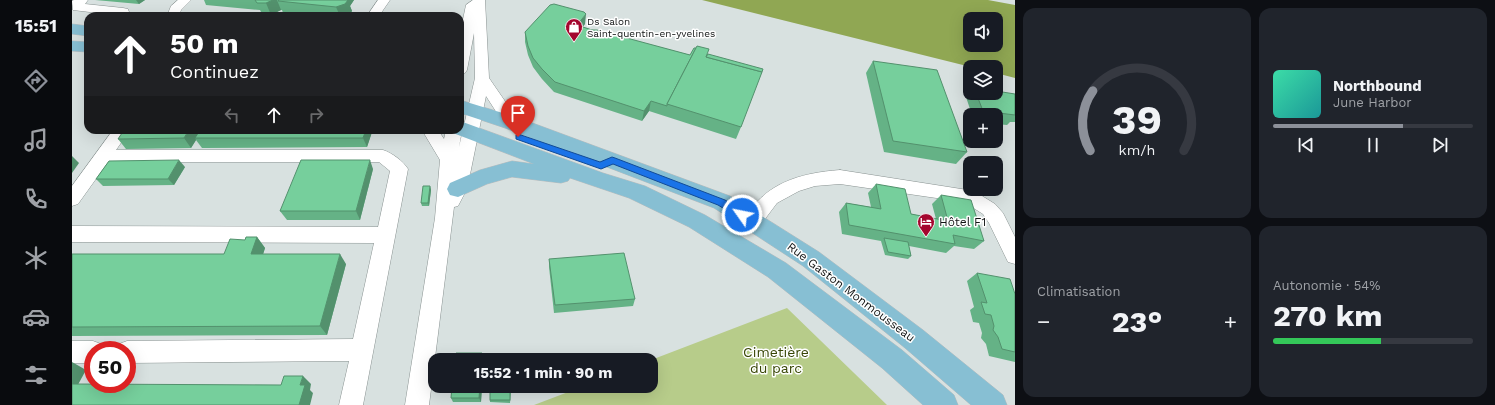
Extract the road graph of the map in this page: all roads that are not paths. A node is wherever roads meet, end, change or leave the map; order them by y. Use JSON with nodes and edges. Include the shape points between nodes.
{"nodes":[{"id":1,"x":186,"y":0,"type":"edge"},
{"id":2,"x":384,"y":0,"type":"edge"},
{"id":3,"x":474,"y":0,"type":"edge"},
{"id":4,"x":479,"y":0,"type":"edge"},
{"id":5,"x":76,"y":4,"type":"edge"},
{"id":6,"x":123,"y":12,"type":"dead end"},
{"id":7,"x":174,"y":12,"type":"edge"},
{"id":8,"x":375,"y":12,"type":"edge"},
{"id":9,"x":72,"y":29,"type":"edge"},
{"id":10,"x":84,"y":30,"type":"edge"},
{"id":11,"x":72,"y":46,"type":"edge"},
{"id":12,"x":84,"y":48,"type":"edge"},
{"id":13,"x":464,"y":50,"type":"edge"},
{"id":14,"x":482,"y":78,"type":"junction"},
{"id":15,"x":464,"y":121,"type":"edge"},
{"id":16,"x":512,"y":123,"type":"junction"},
{"id":17,"x":119,"y":134,"type":"edge"},
{"id":18,"x":432,"y":134,"type":"edge"},
{"id":19,"x":459,"y":134,"type":"edge"},
{"id":20,"x":463,"y":134,"type":"edge"},
{"id":21,"x":103,"y":156,"type":"junction"},
{"id":22,"x":448,"y":160,"type":"junction"},
{"id":23,"x":612,"y":160,"type":"junction"},
{"id":24,"x":596,"y":179,"type":"junction"},
{"id":25,"x":458,"y":189,"type":"junction"},
{"id":26,"x":72,"y":200,"type":"edge"},
{"id":27,"x":444,"y":218,"type":"junction"},
{"id":28,"x":752,"y":222,"type":"junction"},
{"id":29,"x":72,"y":234,"type":"edge"},
{"id":30,"x":386,"y":235,"type":"junction"},
{"id":31,"x":1015,"y":256,"type":"edge"},
{"id":32,"x":362,"y":350,"type":"junction"},
{"id":33,"x":72,"y":352,"type":"edge"},
{"id":34,"x":84,"y":352,"type":"edge"},
{"id":35,"x":136,"y":352,"type":"edge"},
{"id":36,"x":351,"y":405,"type":"edge"},
{"id":37,"x":417,"y":405,"type":"edge"},
{"id":38,"x":944,"y":405,"type":"edge"},
{"id":39,"x":993,"y":405,"type":"edge"}],
"edges":[{"from":1,"to":7,"type":"street"},
{"from":2,"to":8,"type":"street"},
{"from":3,"to":13,"type":"street"},
{"from":4,"to":14,"type":"street"},
{"from":5,"to":6,"type":"street"},
{"from":9,"to":10,"type":"main road"},
{"from":11,"to":12,"type":"main road"},
{"from":14,"to":15,"type":"street"},
{"from":14,"to":16,"type":"street"},
{"from":15,"to":16,"type":"main road","name":"Rue Gaston Monmousseau"},
{"from":15,"to":23,"type":"main road","via":[[601,165]]},
{"from":15,"to":24,"type":"main road"},
{"from":16,"to":23,"type":"main road","name":"Rue Gaston Monmousseau"},
{"from":17,"to":21,"type":"street"},
{"from":18,"to":22,"type":"street"},
{"from":19,"to":22,"type":"street"},
{"from":20,"to":25,"type":"street"},
{"from":21,"to":26,"type":"street"},
{"from":21,"to":30,"type":"street","via":[[383,156],[399,169]]},
{"from":22,"to":27,"type":"street"},
{"from":23,"to":28,"type":"main road","name":"Rue Gaston Monmousseau","via":[[722,202]]},
{"from":24,"to":25,"type":"main road","via":[[512,169],[480,178]]},
{"from":24,"to":38,"type":"main road","via":[[637,192],[697,221],[777,270],[892,358]]},
{"from":25,"to":27,"type":"street"},
{"from":27,"to":37,"type":"street"},
{"from":28,"to":31,"type":"street","via":[[771,198],[793,186],[814,179],[840,177],[968,196],[984,206],[996,218]]},
{"from":28,"to":39,"type":"main road","name":"Rue Gaston Monmousseau","via":[[811,259],[914,339]]},
{"from":29,"to":30,"type":"street"},
{"from":30,"to":32,"type":"street"},
{"from":32,"to":35,"type":"street"},
{"from":32,"to":36,"type":"street"},
{"from":33,"to":34,"type":"street"}]}
